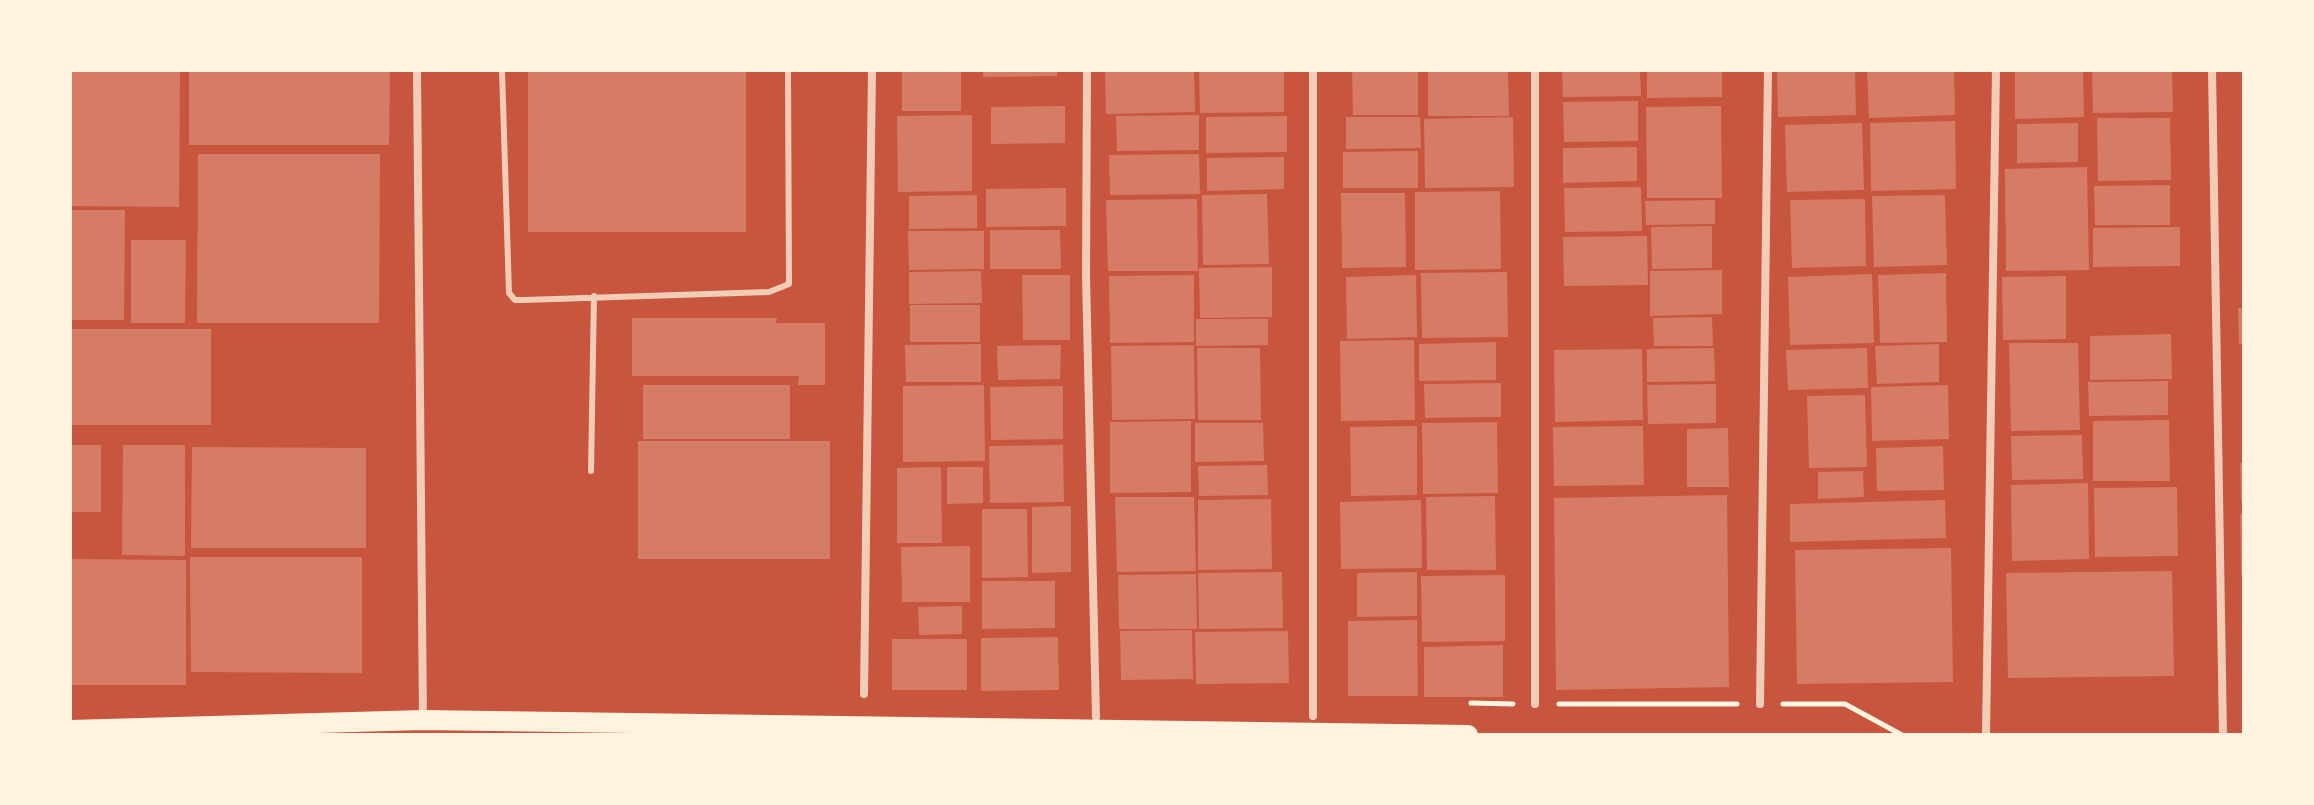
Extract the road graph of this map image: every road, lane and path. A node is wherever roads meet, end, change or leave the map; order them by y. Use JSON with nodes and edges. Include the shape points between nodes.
{"nodes":[{"id":1,"x":417,"y":70,"type":"edge"},
{"id":2,"x":502,"y":70,"type":"edge"},
{"id":3,"x":788,"y":70,"type":"edge"},
{"id":4,"x":872,"y":70,"type":"edge"},
{"id":5,"x":1087,"y":70,"type":"edge"},
{"id":6,"x":1313,"y":70,"type":"edge"},
{"id":7,"x":1535,"y":70,"type":"edge"},
{"id":8,"x":1768,"y":70,"type":"edge"},
{"id":9,"x":1996,"y":70,"type":"edge"},
{"id":10,"x":2212,"y":70,"type":"edge"},
{"id":11,"x":594,"y":296,"type":"junction"},
{"id":12,"x":591,"y":471,"type":"dead end"},
{"id":13,"x":864,"y":694,"type":"dead end"},
{"id":14,"x":1535,"y":704,"type":"dead end"},
{"id":15,"x":1760,"y":704,"type":"dead end"},
{"id":16,"x":1313,"y":716,"type":"dead end"},
{"id":17,"x":1096,"y":717,"type":"dead end"},
{"id":18,"x":423,"y":720,"type":"junction"},
{"id":19,"x":70,"y":730,"type":"edge"},
{"id":20,"x":1468,"y":735,"type":"edge"},
{"id":21,"x":1986,"y":735,"type":"edge"},
{"id":22,"x":2223,"y":735,"type":"edge"}],
"edges":[{"from":1,"to":18,"type":"street"},
{"from":2,"to":11,"type":"lane","via":[[509,293],[515,300]]},
{"from":3,"to":11,"type":"lane","via":[[789,284],[769,292]]},
{"from":4,"to":13,"type":"street"},
{"from":5,"to":17,"type":"street","via":[[1086,292]]},
{"from":6,"to":16,"type":"street"},
{"from":7,"to":14,"type":"street"},
{"from":8,"to":15,"type":"street"},
{"from":9,"to":21,"type":"street"},
{"from":10,"to":22,"type":"street"},
{"from":11,"to":12,"type":"lane"},
{"from":18,"to":19,"type":"main road"},
{"from":18,"to":20,"type":"main road"}]}
